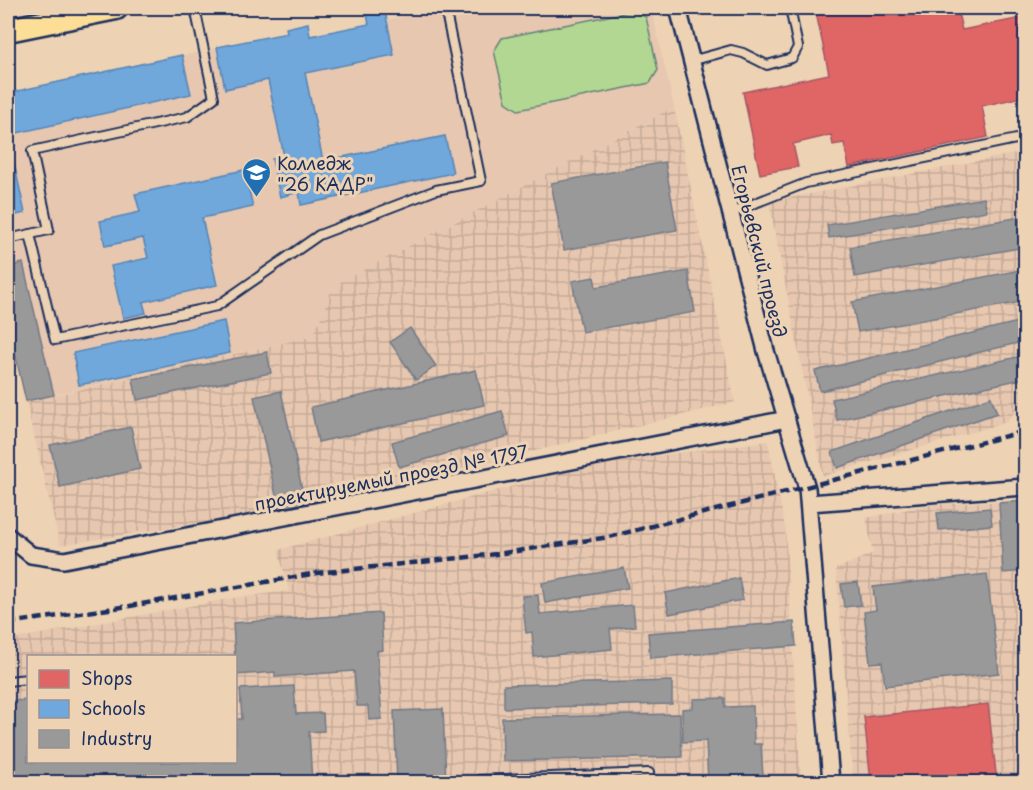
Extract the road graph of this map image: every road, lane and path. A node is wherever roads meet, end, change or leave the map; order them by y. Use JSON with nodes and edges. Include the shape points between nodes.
{"nodes":[{"id":1,"x":116,"y":8,"type":"edge"},
{"id":2,"x":195,"y":8,"type":"edge"},
{"id":3,"x":445,"y":8,"type":"edge"},
{"id":4,"x":678,"y":8,"type":"edge"},
{"id":5,"x":790,"y":8,"type":"edge"},
{"id":6,"x":8,"y":30,"type":"edge"},
{"id":7,"x":691,"y":61,"type":"junction"},
{"id":8,"x":1026,"y":137,"type":"edge"},
{"id":9,"x":730,"y":213,"type":"junction"},
{"id":10,"x":30,"y":234,"type":"junction"},
{"id":11,"x":8,"y":239,"type":"edge"},
{"id":12,"x":787,"y":419,"type":"junction"},
{"id":13,"x":1026,"y":487,"type":"edge"},
{"id":14,"x":809,"y":502,"type":"junction"},
{"id":15,"x":8,"y":536,"type":"edge"},
{"id":16,"x":27,"y":679,"type":"edge"},
{"id":17,"x":8,"y":681,"type":"edge"},
{"id":18,"x":479,"y":780,"type":"dead end"},
{"id":19,"x":650,"y":783,"type":"edge"},
{"id":20,"x":831,"y":783,"type":"edge"}],
"edges":[{"from":1,"to":6,"type":"main road"},
{"from":2,"to":10,"type":"lane","via":[[214,98],[187,117],[32,152],[50,230]]},
{"from":3,"to":10,"type":"lane","via":[[481,181],[435,190],[319,235],[217,306],[55,340]]},
{"from":4,"to":7,"type":"street","name":"Егорьевский проезд"},
{"from":5,"to":7,"type":"lane","via":[[798,47],[792,58],[767,65],[731,50]]},
{"from":7,"to":9,"type":"street","name":"Егорьевский проезд"},
{"from":8,"to":9,"type":"lane","via":[[806,183]]},
{"from":9,"to":12,"type":"street","name":"Егорьевский проезд"},
{"from":10,"to":11,"type":"lane"},
{"from":12,"to":14,"type":"street","name":"Егорьевский проезд"},
{"from":12,"to":15,"type":"street","name":"проектируемый проезд № 1797","via":[[64,560],[31,555]]},
{"from":13,"to":14,"type":"street"},
{"from":14,"to":20,"type":"street","name":"Егорьевский проезд"},
{"from":16,"to":17,"type":"lane"},
{"from":18,"to":19,"type":"lane","via":[[650,773]]}]}
